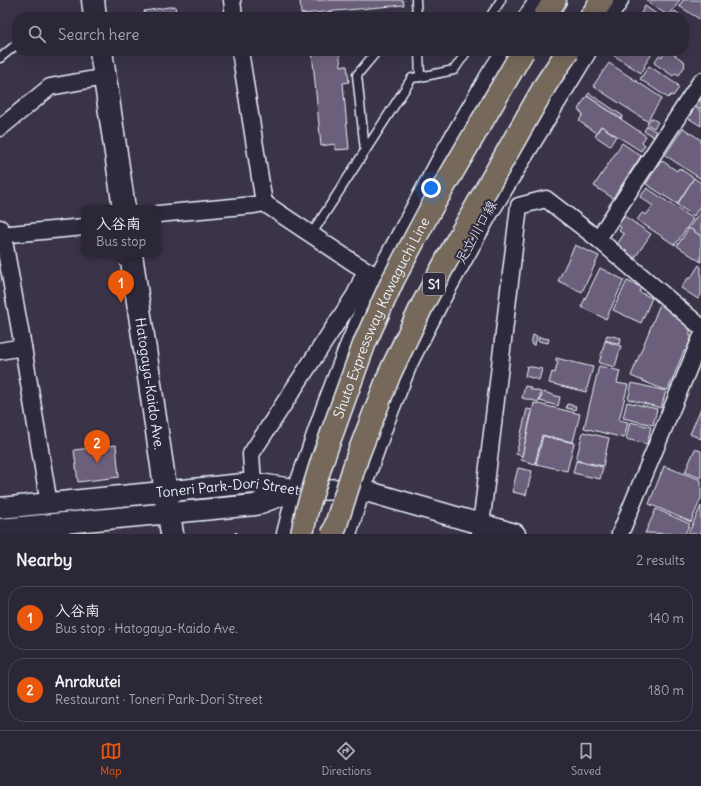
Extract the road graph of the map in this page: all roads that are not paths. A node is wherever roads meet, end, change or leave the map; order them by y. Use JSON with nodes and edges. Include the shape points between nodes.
{"nodes":[{"id":1,"x":93,"y":0,"type":"edge"},
{"id":2,"x":232,"y":0,"type":"edge"},
{"id":3,"x":416,"y":0,"type":"edge"},
{"id":4,"x":501,"y":0,"type":"edge"},
{"id":5,"x":541,"y":0,"type":"edge"},
{"id":6,"x":555,"y":0,"type":"edge"},
{"id":7,"x":496,"y":4,"type":"edge"},
{"id":8,"x":611,"y":4,"type":"edge"},
{"id":9,"x":95,"y":12,"type":"edge"},
{"id":10,"x":233,"y":12,"type":"edge"},
{"id":11,"x":417,"y":12,"type":"edge"},
{"id":12,"x":533,"y":12,"type":"edge"},
{"id":13,"x":547,"y":12,"type":"edge"},
{"id":14,"x":599,"y":12,"type":"edge"},
{"id":15,"x":12,"y":48,"type":"edge"},
{"id":16,"x":102,"y":56,"type":"edge"},
{"id":17,"x":241,"y":56,"type":"edge"},
{"id":18,"x":373,"y":56,"type":"edge"},
{"id":19,"x":419,"y":56,"type":"edge"},
{"id":20,"x":464,"y":56,"type":"edge"},
{"id":21,"x":505,"y":56,"type":"edge"},
{"id":22,"x":520,"y":56,"type":"edge"},
{"id":23,"x":565,"y":56,"type":"edge"},
{"id":24,"x":582,"y":56,"type":"edge"},
{"id":25,"x":0,"y":58,"type":"edge"},
{"id":26,"x":105,"y":77,"type":"junction"},
{"id":27,"x":420,"y":77,"type":"junction"},
{"id":28,"x":701,"y":82,"type":"edge"},
{"id":29,"x":0,"y":128,"type":"edge"},
{"id":30,"x":365,"y":151,"type":"junction"},
{"id":31,"x":264,"y":203,"type":"junction"},
{"id":32,"x":124,"y":205,"type":"edge"},
{"id":33,"x":161,"y":214,"type":"edge"},
{"id":34,"x":81,"y":227,"type":"edge"},
{"id":35,"x":1,"y":233,"type":"edge"},
{"id":36,"x":311,"y":235,"type":"junction"},
{"id":37,"x":598,"y":239,"type":"junction"},
{"id":38,"x":131,"y":257,"type":"edge"},
{"id":39,"x":373,"y":274,"type":"junction"},
{"id":40,"x":701,"y":327,"type":"edge"},
{"id":41,"x":701,"y":338,"type":"edge"},
{"id":42,"x":23,"y":348,"type":"junction"},
{"id":43,"x":0,"y":351,"type":"edge"},
{"id":44,"x":253,"y":482,"type":"junction"},
{"id":45,"x":359,"y":489,"type":"junction"},
{"id":46,"x":299,"y":490,"type":"junction"},
{"id":47,"x":166,"y":492,"type":"junction"},
{"id":48,"x":49,"y":504,"type":"junction"},
{"id":49,"x":0,"y":508,"type":"edge"},
{"id":50,"x":172,"y":527,"type":"edge"},
{"id":51,"x":0,"y":529,"type":"edge"},
{"id":52,"x":480,"y":529,"type":"edge"},
{"id":53,"x":288,"y":534,"type":"edge"},
{"id":54,"x":302,"y":534,"type":"edge"},
{"id":55,"x":333,"y":534,"type":"edge"},
{"id":56,"x":345,"y":534,"type":"edge"},
{"id":57,"x":515,"y":534,"type":"edge"},
{"id":58,"x":620,"y":534,"type":"edge"}],
"edges":[{"from":1,"to":9,"type":"main road"},
{"from":2,"to":10,"type":"street"},
{"from":3,"to":11,"type":"lane"},
{"from":4,"to":7,"type":"lane"},
{"from":5,"to":12,"type":"main road"},
{"from":6,"to":13,"type":"highway"},
{"from":8,"to":14,"type":"highway"},
{"from":15,"to":25,"type":"lane"},
{"from":16,"to":26,"type":"main road"},
{"from":17,"to":31,"type":"street"},
{"from":18,"to":30,"type":"lane","via":[[357,75]]},
{"from":19,"to":27,"type":"lane"},
{"from":20,"to":27,"type":"lane","via":[[454,70]]},
{"from":21,"to":39,"type":"main road"},
{"from":22,"to":54,"type":"highway","name":"Shuto Expressway Kawaguchi Line","bridge":true,"via":[[429,212],[393,280],[365,342],[326,451]]},
{"from":23,"to":55,"type":"highway","number":"S1","bridge":true,"via":[[546,84],[423,304],[387,381],[358,455]]},
{"from":24,"to":45,"type":"main road","name":"足立川口線","via":[[487,212],[407,361]]},
{"from":26,"to":29,"type":"street","via":[[50,87]]},
{"from":26,"to":32,"type":"main road"},
{"from":27,"to":30,"type":"lane","via":[[412,78]]},
{"from":28,"to":37,"type":"street"},
{"from":30,"to":36,"type":"lane"},
{"from":31,"to":33,"type":"street"},
{"from":31,"to":36,"type":"street"},
{"from":34,"to":35,"type":"street"},
{"from":35,"to":42,"type":"street"},
{"from":36,"to":39,"type":"street"},
{"from":37,"to":40,"type":"street"},
{"from":37,"to":52,"type":"street","via":[[546,199],[519,206]]},
{"from":38,"to":47,"type":"main road","name":"Hatogaya-Kaido Ave."},
{"from":39,"to":44,"type":"street","via":[[355,295],[251,454]]},
{"from":39,"to":46,"type":"main road"},
{"from":41,"to":58,"type":"street"},
{"from":42,"to":43,"type":"street"},
{"from":42,"to":48,"type":"street"},
{"from":44,"to":46,"type":"street","name":"Toneri Park-Dori Street"},
{"from":44,"to":47,"type":"street","name":"Toneri Park-Dori Street"},
{"from":45,"to":46,"type":"street"},
{"from":45,"to":52,"type":"street"},
{"from":45,"to":56,"type":"main road","name":"足立川口線"},
{"from":46,"to":50,"type":"street","name":"Toneri Park-Dori Street","via":[[255,505]]},
{"from":46,"to":53,"type":"main road"},
{"from":47,"to":48,"type":"street","name":"Toneri Park-Dori Street"},
{"from":47,"to":50,"type":"main road","name":"Hatogaya-Kaido Ave."},
{"from":48,"to":49,"type":"street","name":"Toneri Park-Dori Street"},
{"from":50,"to":51,"type":"street","name":"Toneri Park-Dori Street"},
{"from":52,"to":57,"type":"street"}]}
